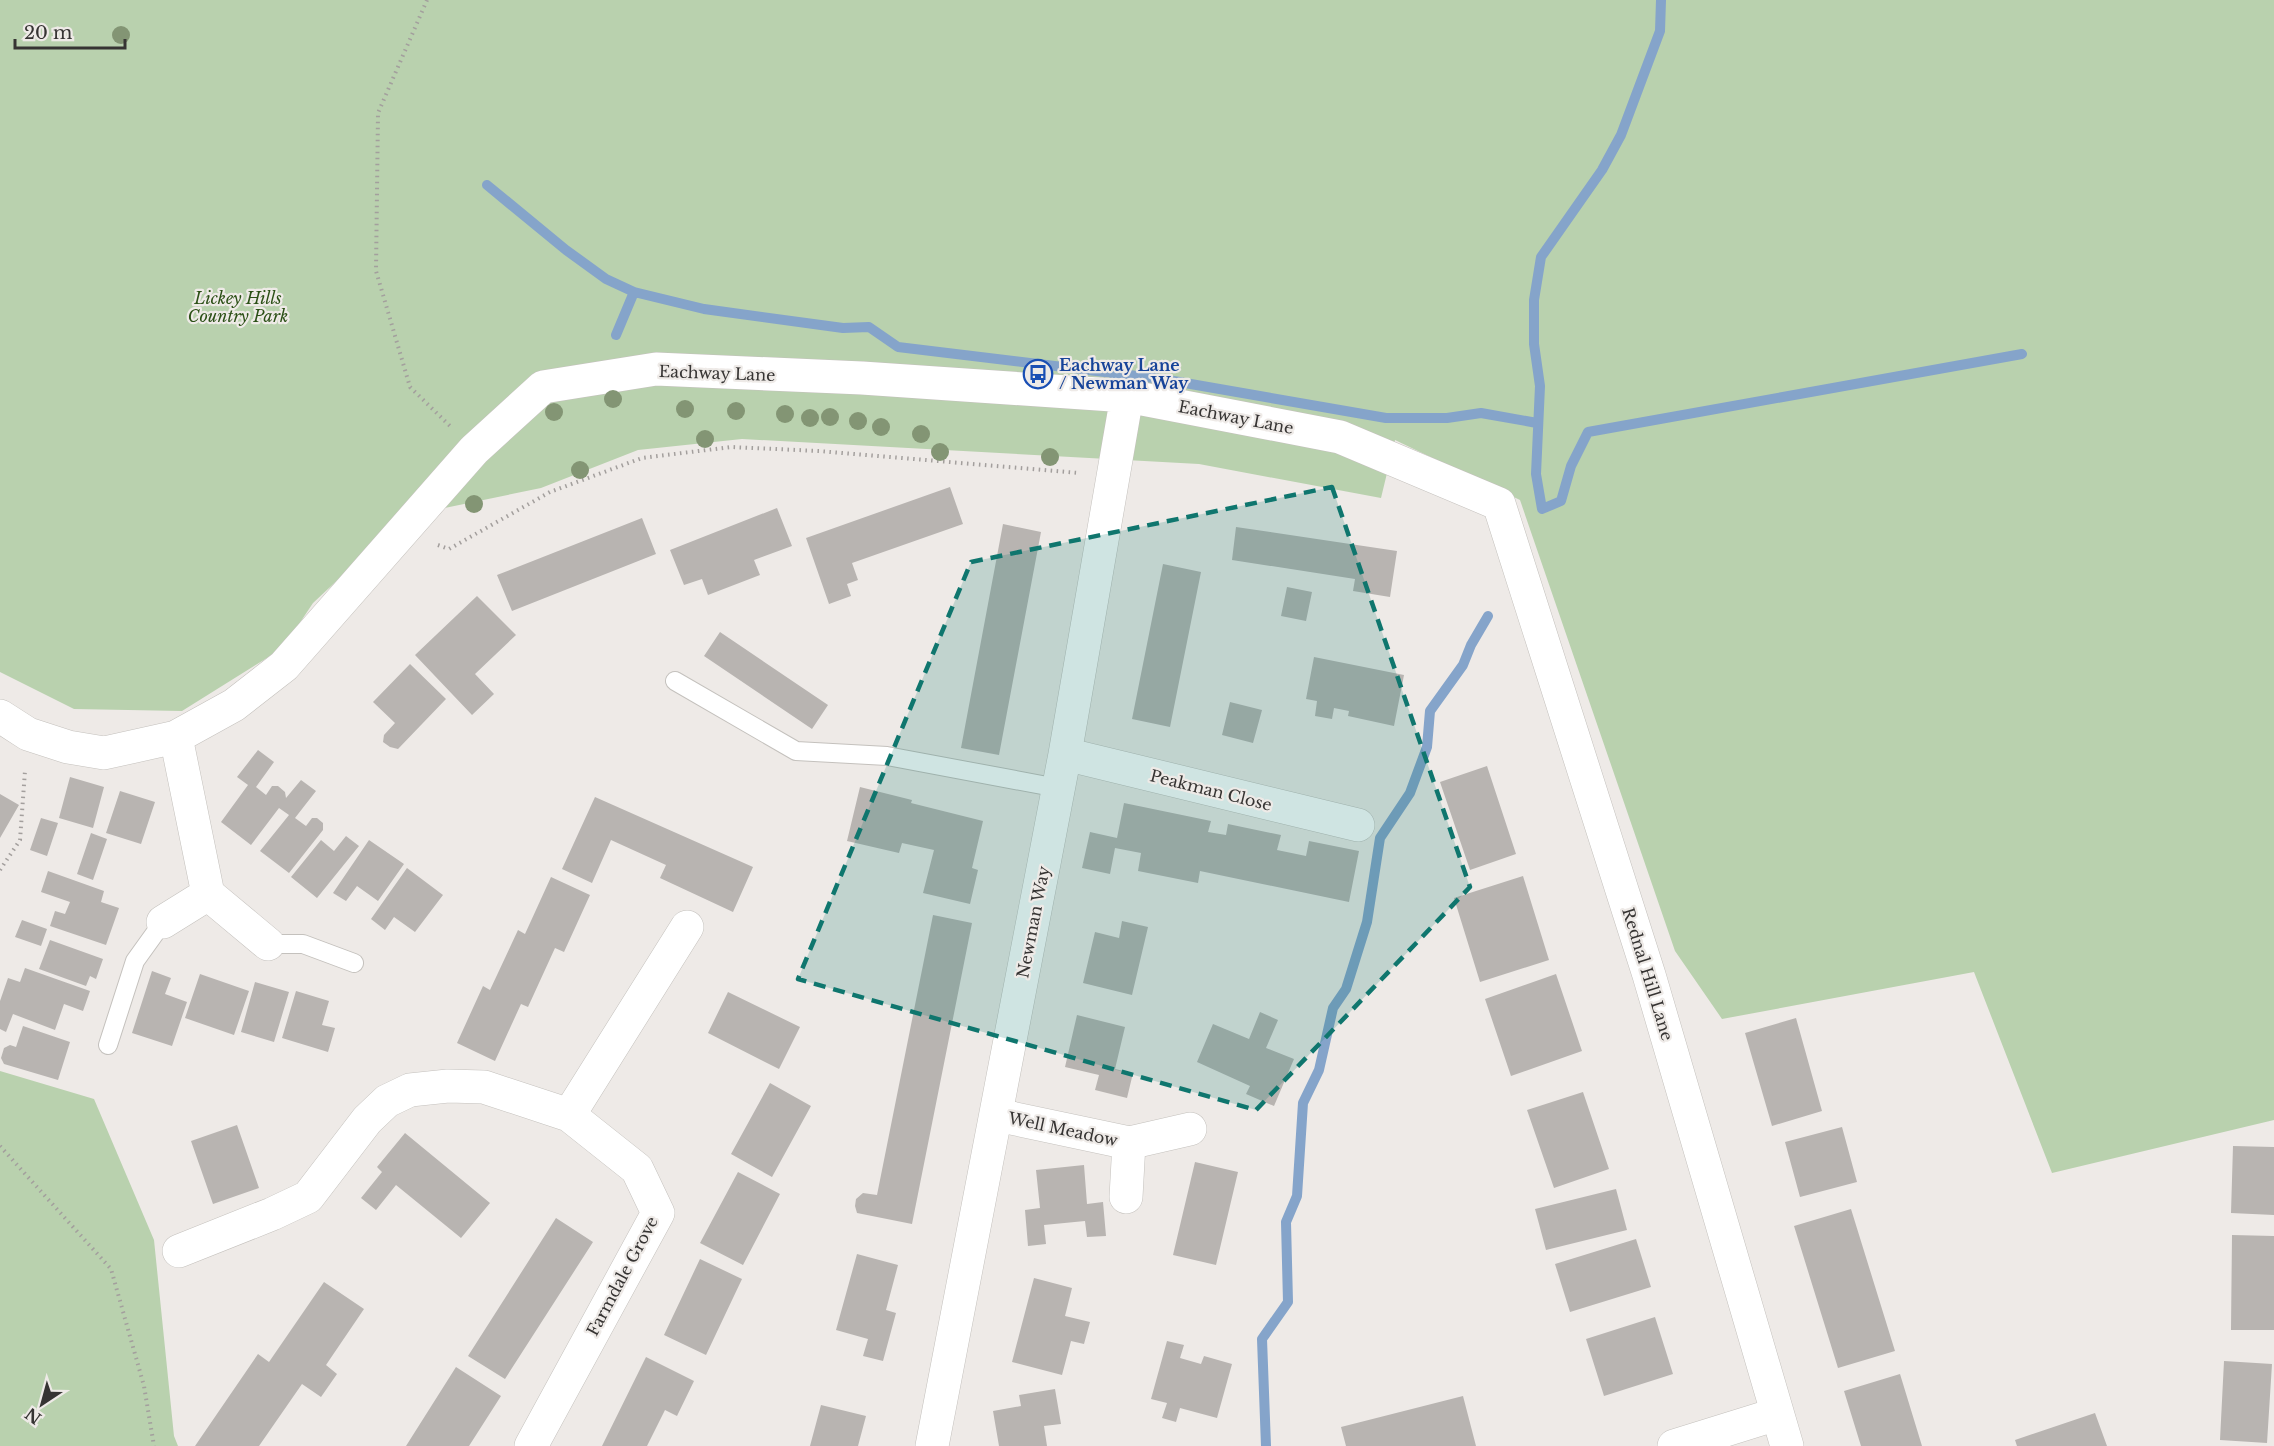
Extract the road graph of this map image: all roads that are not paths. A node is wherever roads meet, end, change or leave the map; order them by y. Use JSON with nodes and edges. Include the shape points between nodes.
{"nodes":[{"id":1,"x":1127,"y":396,"type":"junction"},
{"id":2,"x":1499,"y":504,"type":"joint"},
{"id":3,"x":675,"y":681,"type":"dead end"},
{"id":4,"x":0,"y":716,"type":"edge"},
{"id":5,"x":176,"y":737,"type":"junction"},
{"id":6,"x":1065,"y":754,"type":"junction"},
{"id":7,"x":1058,"y":788,"type":"junction"},
{"id":8,"x":1358,"y":825,"type":"dead end"},
{"id":9,"x":208,"y":894,"type":"junction"},
{"id":10,"x":163,"y":922,"type":"joint"},
{"id":11,"x":687,"y":927,"type":"dead end"},
{"id":12,"x":268,"y":944,"type":"joint"},
{"id":13,"x":354,"y":963,"type":"dead end"},
{"id":14,"x":108,"y":1045,"type":"dead end"},
{"id":15,"x":997,"y":1115,"type":"junction"},
{"id":16,"x":569,"y":1116,"type":"junction"},
{"id":17,"x":1190,"y":1129,"type":"dead end"},
{"id":18,"x":1129,"y":1143,"type":"junction"},
{"id":19,"x":1126,"y":1197,"type":"dead end"},
{"id":20,"x":179,"y":1251,"type":"dead end"},
{"id":21,"x":1777,"y":1414,"type":"junction"},
{"id":22,"x":531,"y":1446,"type":"edge"},
{"id":23,"x":932,"y":1446,"type":"edge"},
{"id":24,"x":1674,"y":1446,"type":"edge"},
{"id":25,"x":1787,"y":1446,"type":"edge"}],
"edges":[{"from":1,"to":2,"type":"street","name":"Eachway Lane","via":[[1340,437]]},
{"from":1,"to":5,"type":"street","name":"Eachway Lane","via":[[657,369],[543,387],[474,450],[284,666],[234,705]]},
{"from":1,"to":6,"type":"street","name":"Newman Way"},
{"from":2,"to":21,"type":"street","name":"Rednal Hill Lane","via":[[1649,975]]},
{"from":3,"to":7,"type":"lane","via":[[796,751],[887,756]]},
{"from":4,"to":5,"type":"street","name":"Eachway Lane","via":[[28,734],[104,753]]},
{"from":5,"to":9,"type":"street"},
{"from":6,"to":7,"type":"street","name":"Newman Way"},
{"from":6,"to":8,"type":"street","name":"Peakman Close"},
{"from":7,"to":15,"type":"street","name":"Newman Way"},
{"from":9,"to":10,"type":"street"},
{"from":9,"to":12,"type":"street"},
{"from":10,"to":14,"type":"lane","via":[[135,960]]},
{"from":11,"to":16,"type":"street"},
{"from":12,"to":13,"type":"lane","via":[[303,944]]},
{"from":15,"to":18,"type":"street","name":"Well Meadow"},
{"from":15,"to":23,"type":"street","name":"Newman Way"},
{"from":16,"to":20,"type":"street","name":"Farmdale Grove","via":[[484,1087],[410,1090],[387,1101],[368,1120],[308,1197]]},
{"from":16,"to":22,"type":"street","name":"Farmdale Grove","via":[[637,1169],[658,1213]]},
{"from":17,"to":18,"type":"street","name":"Well Meadow"},
{"from":18,"to":19,"type":"street","name":"Well Meadow"},
{"from":21,"to":24,"type":"street"},
{"from":21,"to":25,"type":"street","name":"Rednal Hill Lane"}]}
